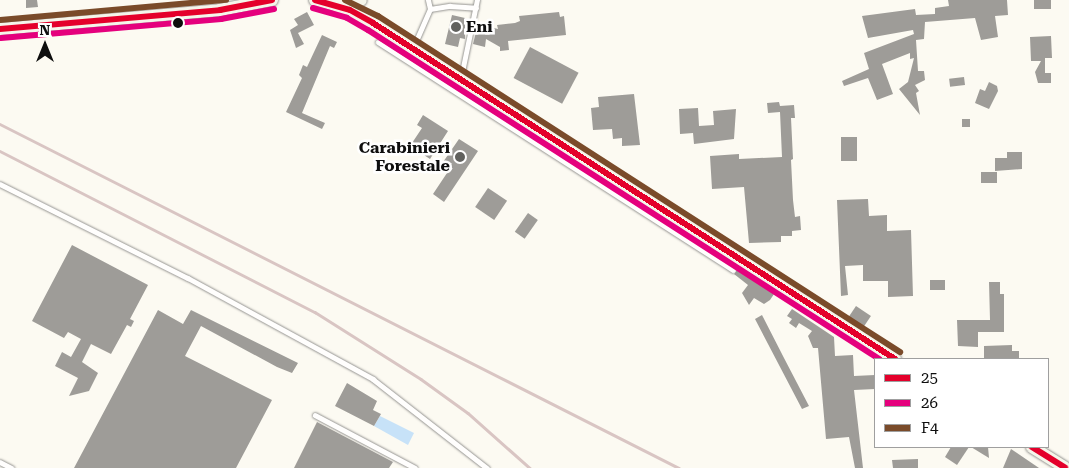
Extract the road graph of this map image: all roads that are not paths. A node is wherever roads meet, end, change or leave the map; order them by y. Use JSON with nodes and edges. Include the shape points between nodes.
{"nodes":[{"id":1,"x":272,"y":0,"type":"edge"},
{"id":2,"x":315,"y":0,"type":"edge"},
{"id":3,"x":361,"y":0,"type":"edge"},
{"id":4,"x":428,"y":0,"type":"edge"},
{"id":5,"x":477,"y":0,"type":"edge"},
{"id":6,"x":333,"y":4,"type":"junction"},
{"id":7,"x":476,"y":8,"type":"junction"},
{"id":8,"x":430,"y":9,"type":"junction"},
{"id":9,"x":0,"y":29,"type":"edge"},
{"id":10,"x":378,"y":42,"type":"dead end"},
{"id":11,"x":413,"y":48,"type":"junction"},
{"id":12,"x":427,"y":57,"type":"junction"},
{"id":13,"x":419,"y":68,"type":"junction"},
{"id":14,"x":461,"y":78,"type":"junction"},
{"id":15,"x":477,"y":88,"type":"junction"},
{"id":16,"x":471,"y":101,"type":"junction"},
{"id":17,"x":520,"y":125,"type":"junction"},
{"id":18,"x":0,"y":184,"type":"edge"},
{"id":19,"x":639,"y":202,"type":"junction"},
{"id":20,"x":733,"y":270,"type":"dead end"},
{"id":21,"x":893,"y":358,"type":"edge"},
{"id":22,"x":315,"y":415,"type":"dead end"},
{"id":23,"x":1034,"y":448,"type":"edge"},
{"id":24,"x":0,"y":462,"type":"edge"},
{"id":25,"x":12,"y":468,"type":"edge"},
{"id":26,"x":416,"y":468,"type":"edge"},
{"id":27,"x":488,"y":468,"type":"edge"},
{"id":28,"x":1065,"y":468,"type":"edge"}],
"edges":[{"from":1,"to":9,"type":"main road","via":[[220,10]]},
{"from":2,"to":6,"type":"main road"},
{"from":3,"to":6,"type":"main road"},
{"from":4,"to":8,"type":"lane"},
{"from":5,"to":7,"type":"lane"},
{"from":6,"to":11,"type":"main road","via":[[366,18]]},
{"from":7,"to":8,"type":"lane","via":[[450,6]]},
{"from":7,"to":14,"type":"lane"},
{"from":8,"to":11,"type":"lane"},
{"from":10,"to":13,"type":"lane"},
{"from":11,"to":12,"type":"main road"},
{"from":12,"to":13,"type":"lane"},
{"from":12,"to":14,"type":"main road"},
{"from":13,"to":16,"type":"lane"},
{"from":14,"to":15,"type":"main road"},
{"from":15,"to":16,"type":"lane"},
{"from":15,"to":17,"type":"main road"},
{"from":16,"to":17,"type":"lane"},
{"from":17,"to":19,"type":"main road"},
{"from":18,"to":27,"type":"lane","via":[[188,278],[373,379]]},
{"from":19,"to":20,"type":"lane"},
{"from":19,"to":21,"type":"main road"},
{"from":22,"to":26,"type":"lane"},
{"from":23,"to":28,"type":"main road"},
{"from":24,"to":25,"type":"lane"}]}
